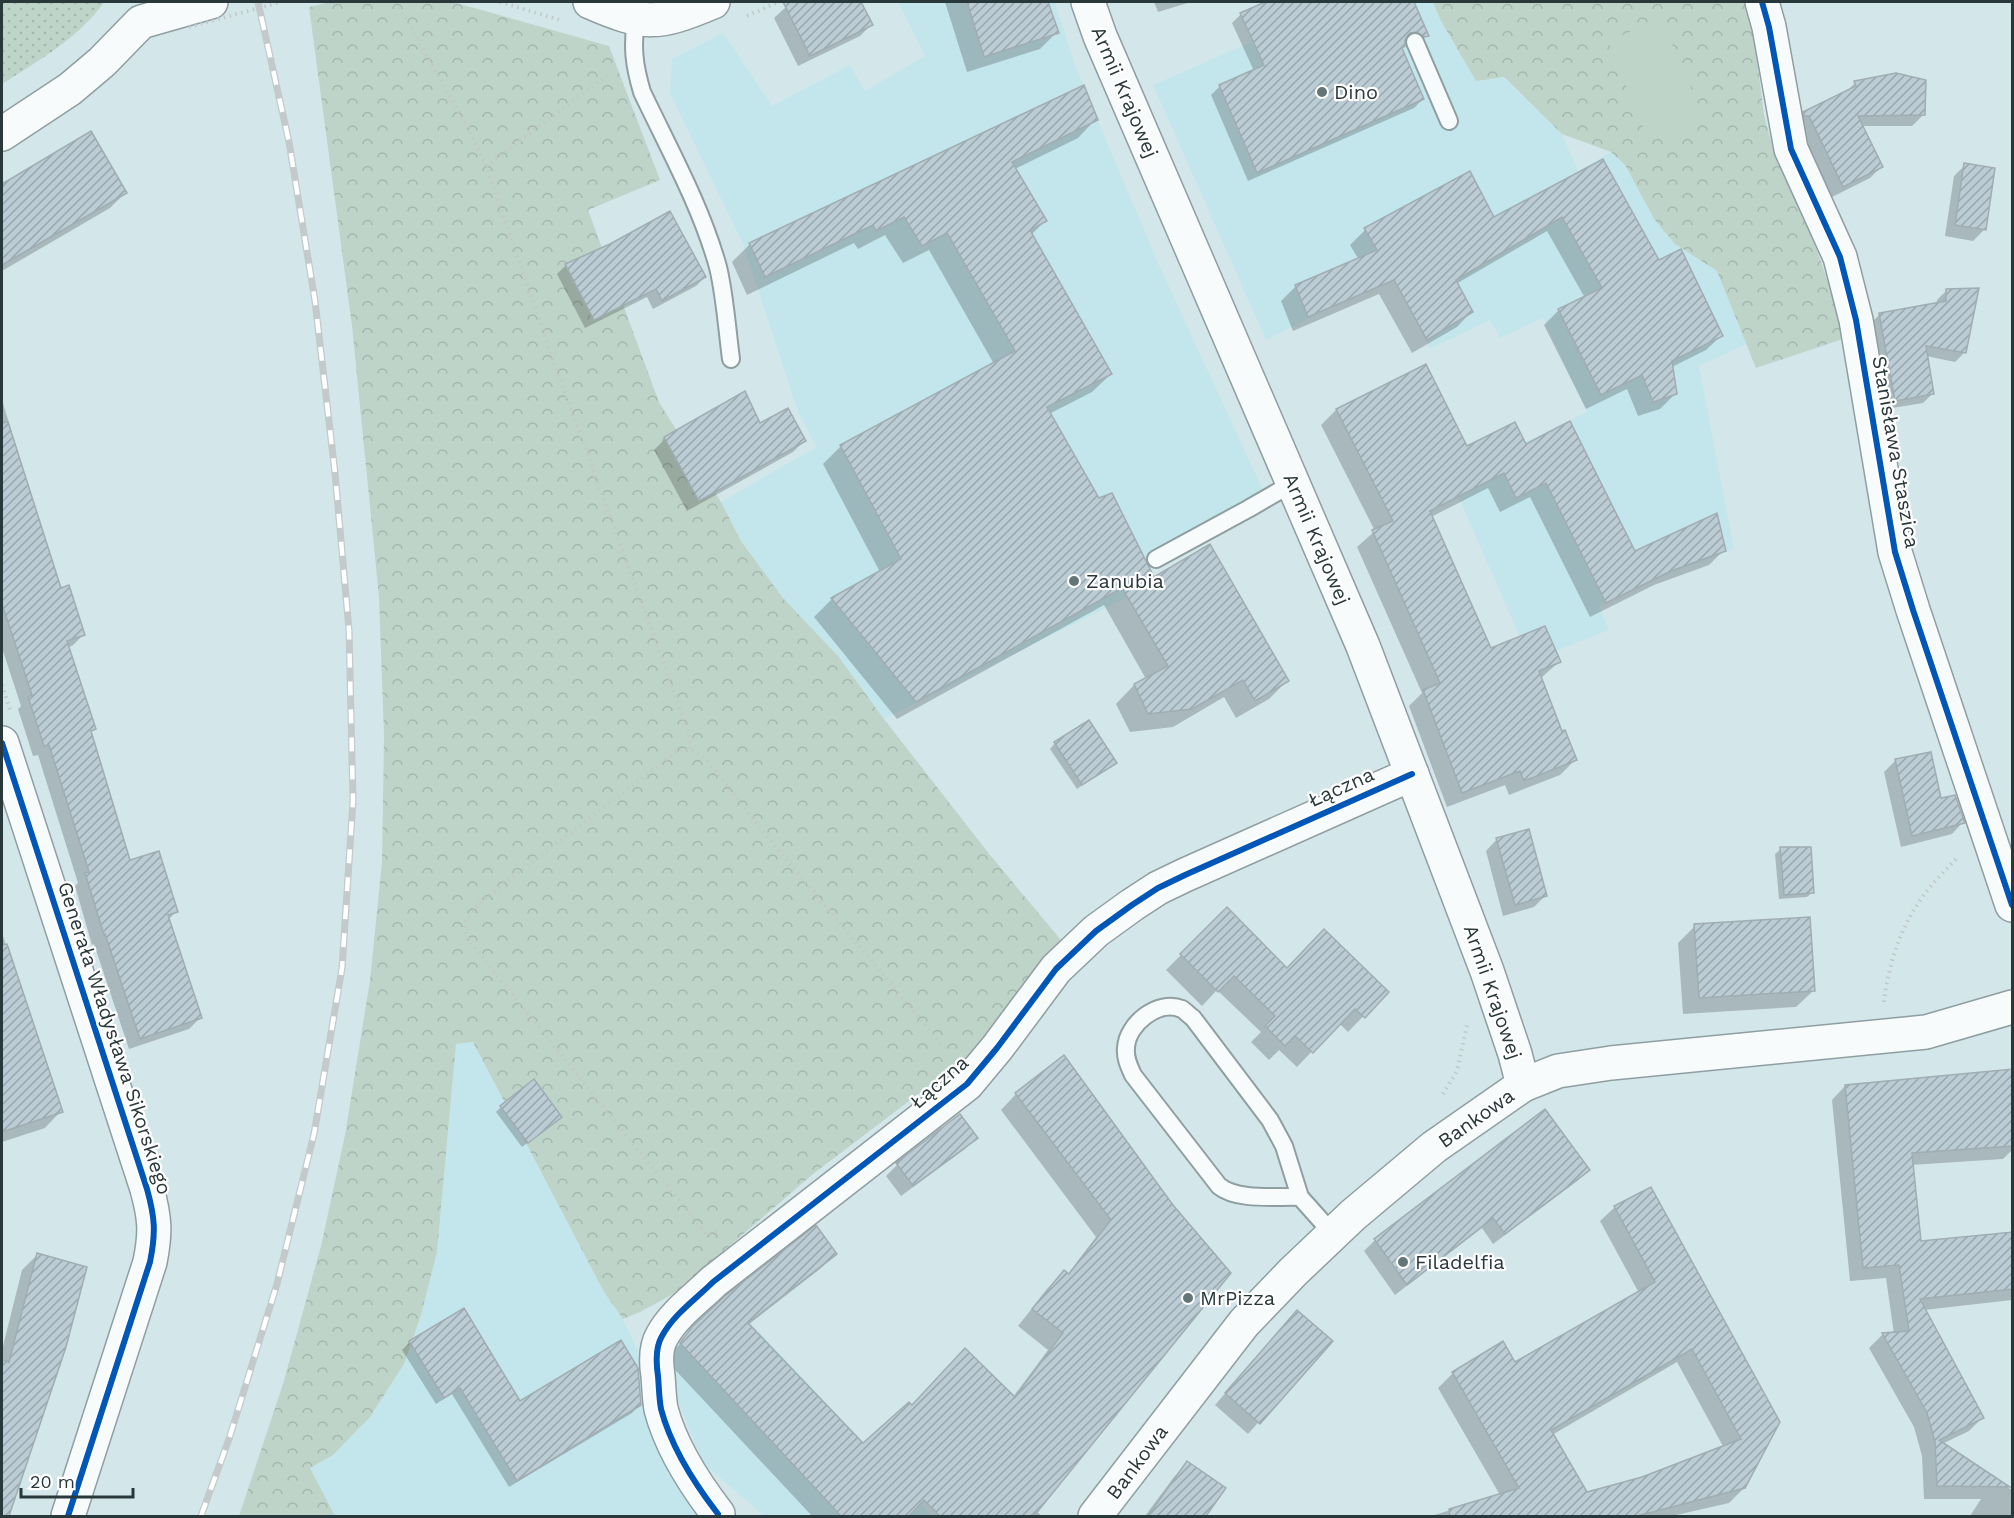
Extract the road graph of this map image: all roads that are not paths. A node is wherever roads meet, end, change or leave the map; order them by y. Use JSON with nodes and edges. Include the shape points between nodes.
{"nodes":[{"id":1,"x":713,"y":2,"type":"edge"},
{"id":2,"x":1088,"y":2,"type":"edge"},
{"id":3,"x":1762,"y":2,"type":"edge"},
{"id":4,"x":138,"y":12,"type":"edge"},
{"id":5,"x":194,"y":13,"type":"edge"},
{"id":6,"x":616,"y":15,"type":"edge"},
{"id":7,"x":1415,"y":42,"type":"dead end"},
{"id":8,"x":1449,"y":121,"type":"dead end"},
{"id":9,"x":2,"y":134,"type":"edge"},
{"id":10,"x":730,"y":359,"type":"dead end"},
{"id":11,"x":1293,"y":483,"type":"junction"},
{"id":12,"x":1156,"y":559,"type":"dead end"},
{"id":13,"x":2,"y":743,"type":"edge"},
{"id":14,"x":1412,"y":774,"type":"junction"},
{"id":15,"x":2013,"y":905,"type":"edge"},
{"id":16,"x":2013,"y":1008,"type":"edge"},
{"id":17,"x":1523,"y":1085,"type":"junction"},
{"id":18,"x":1300,"y":1197,"type":"junction"},
{"id":19,"x":1333,"y":1234,"type":"junction"},
{"id":20,"x":68,"y":1516,"type":"edge"},
{"id":21,"x":718,"y":1516,"type":"edge"},
{"id":22,"x":1095,"y":1516,"type":"edge"}],
"edges":[{"from":1,"to":6,"type":"street","via":[[657,20]]},
{"from":2,"to":11,"type":"street","name":"Armii Krajowej"},
{"from":3,"to":15,"type":"street","name":"Stanisława Staszica","via":[[1791,149],[1840,257],[1856,320],[1895,552]]},
{"from":4,"to":5,"type":"street"},
{"from":4,"to":9,"type":"street","via":[[102,62]]},
{"from":6,"to":10,"type":"lane","via":[[642,92],[692,195],[711,245]]},
{"from":7,"to":8,"type":"lane"},
{"from":11,"to":12,"type":"lane"},
{"from":11,"to":14,"type":"street","name":"Armii Krajowej","via":[[1363,646]]},
{"from":13,"to":20,"type":"street","name":"Generała Władysława Sikorskiego","via":[[147,1189],[156,1235]]},
{"from":14,"to":17,"type":"street","name":"Armii Krajowej","via":[[1487,971]]},
{"from":14,"to":21,"type":"street","name":"Łączna","via":[[1158,888],[1096,931],[1049,976],[967,1084],[713,1282],[677,1316],[661,1338],[657,1352],[662,1409],[686,1466]]},
{"from":16,"to":17,"type":"street","name":"Bankowa","via":[[1926,1032],[1611,1063],[1558,1071]]},
{"from":17,"to":19,"type":"street","name":"Bankowa","via":[[1434,1147]]},
{"from":18,"to":18,"type":"lane","via":[[1284,1146],[1270,1120],[1193,1018],[1182,1009],[1167,1008],[1140,1020],[1130,1032],[1127,1064],[1219,1186],[1242,1195]]},
{"from":18,"to":19,"type":"lane"},
{"from":19,"to":22,"type":"street","name":"Bankowa","via":[[1244,1323]]}]}
